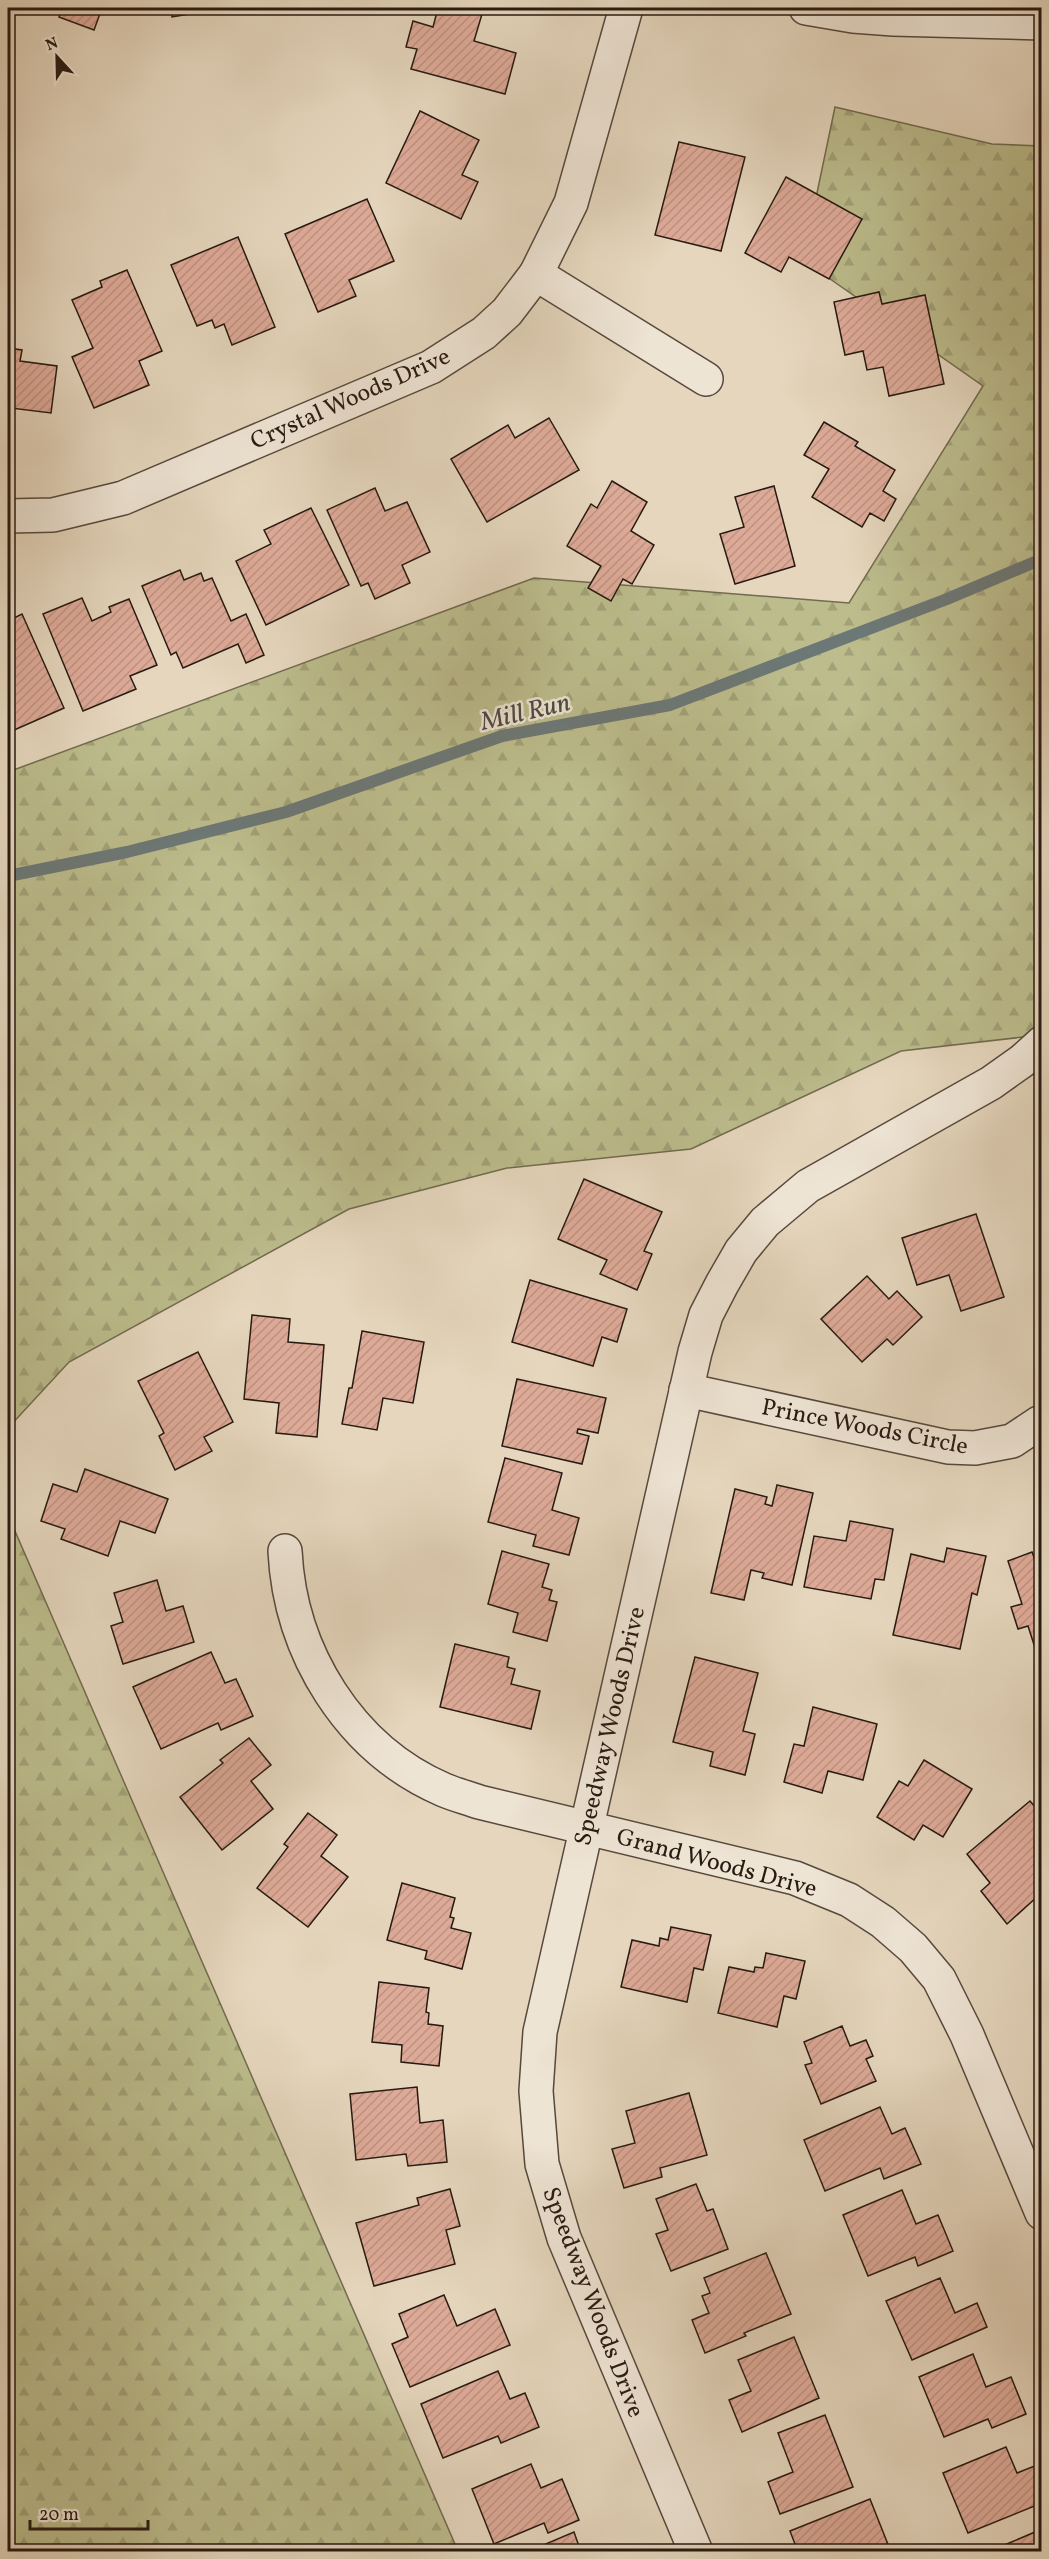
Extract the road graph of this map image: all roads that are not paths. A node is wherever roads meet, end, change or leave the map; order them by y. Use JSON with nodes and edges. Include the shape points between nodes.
{"nodes":[{"id":1,"x":626,"y":8,"type":"edge"},
{"id":2,"x":806,"y":8,"type":"edge"},
{"id":3,"x":1041,"y":23,"type":"edge"},
{"id":4,"x":536,"y":274,"type":"junction"},
{"id":5,"x":706,"y":379,"type":"dead end"},
{"id":6,"x":8,"y":516,"type":"edge"},
{"id":7,"x":1041,"y":1043,"type":"edge"},
{"id":8,"x":686,"y":1390,"type":"junction"},
{"id":9,"x":1039,"y":1423,"type":"dead end"},
{"id":10,"x":285,"y":1551,"type":"dead end"},
{"id":11,"x":585,"y":1827,"type":"junction"},
{"id":12,"x":1041,"y":2213,"type":"edge"},
{"id":13,"x":696,"y":2552,"type":"edge"}],
"edges":[{"from":1,"to":4,"type":"street","name":"Crystal Woods Drive","via":[[572,203]]},
{"from":2,"to":3,"type":"street","via":[[863,17]]},
{"from":4,"to":5,"type":"street"},
{"from":4,"to":6,"type":"street","name":"Crystal Woods Drive","via":[[507,312],[484,333],[431,367],[123,498],[53,515]]},
{"from":7,"to":8,"type":"street","name":"Speedway Woods Drive","via":[[991,1083],[808,1186],[765,1222],[741,1251],[706,1315]]},
{"from":8,"to":9,"type":"street","name":"Prince Woods Circle","via":[[948,1447],[975,1448],[1012,1441]]},
{"from":8,"to":11,"type":"street","name":"Speedway Woods Drive"},
{"from":10,"to":11,"type":"street","name":"Grand Woods Drive","via":[[293,1609],[312,1661],[330,1693],[380,1749],[444,1790]]},
{"from":11,"to":12,"type":"street","name":"Grand Woods Drive","via":[[795,1878],[849,1900],[883,1922],[939,1979],[967,2035]]},
{"from":11,"to":13,"type":"street","name":"Speedway Woods Drive","via":[[540,2032],[536,2091],[540,2146],[564,2238]]}]}
